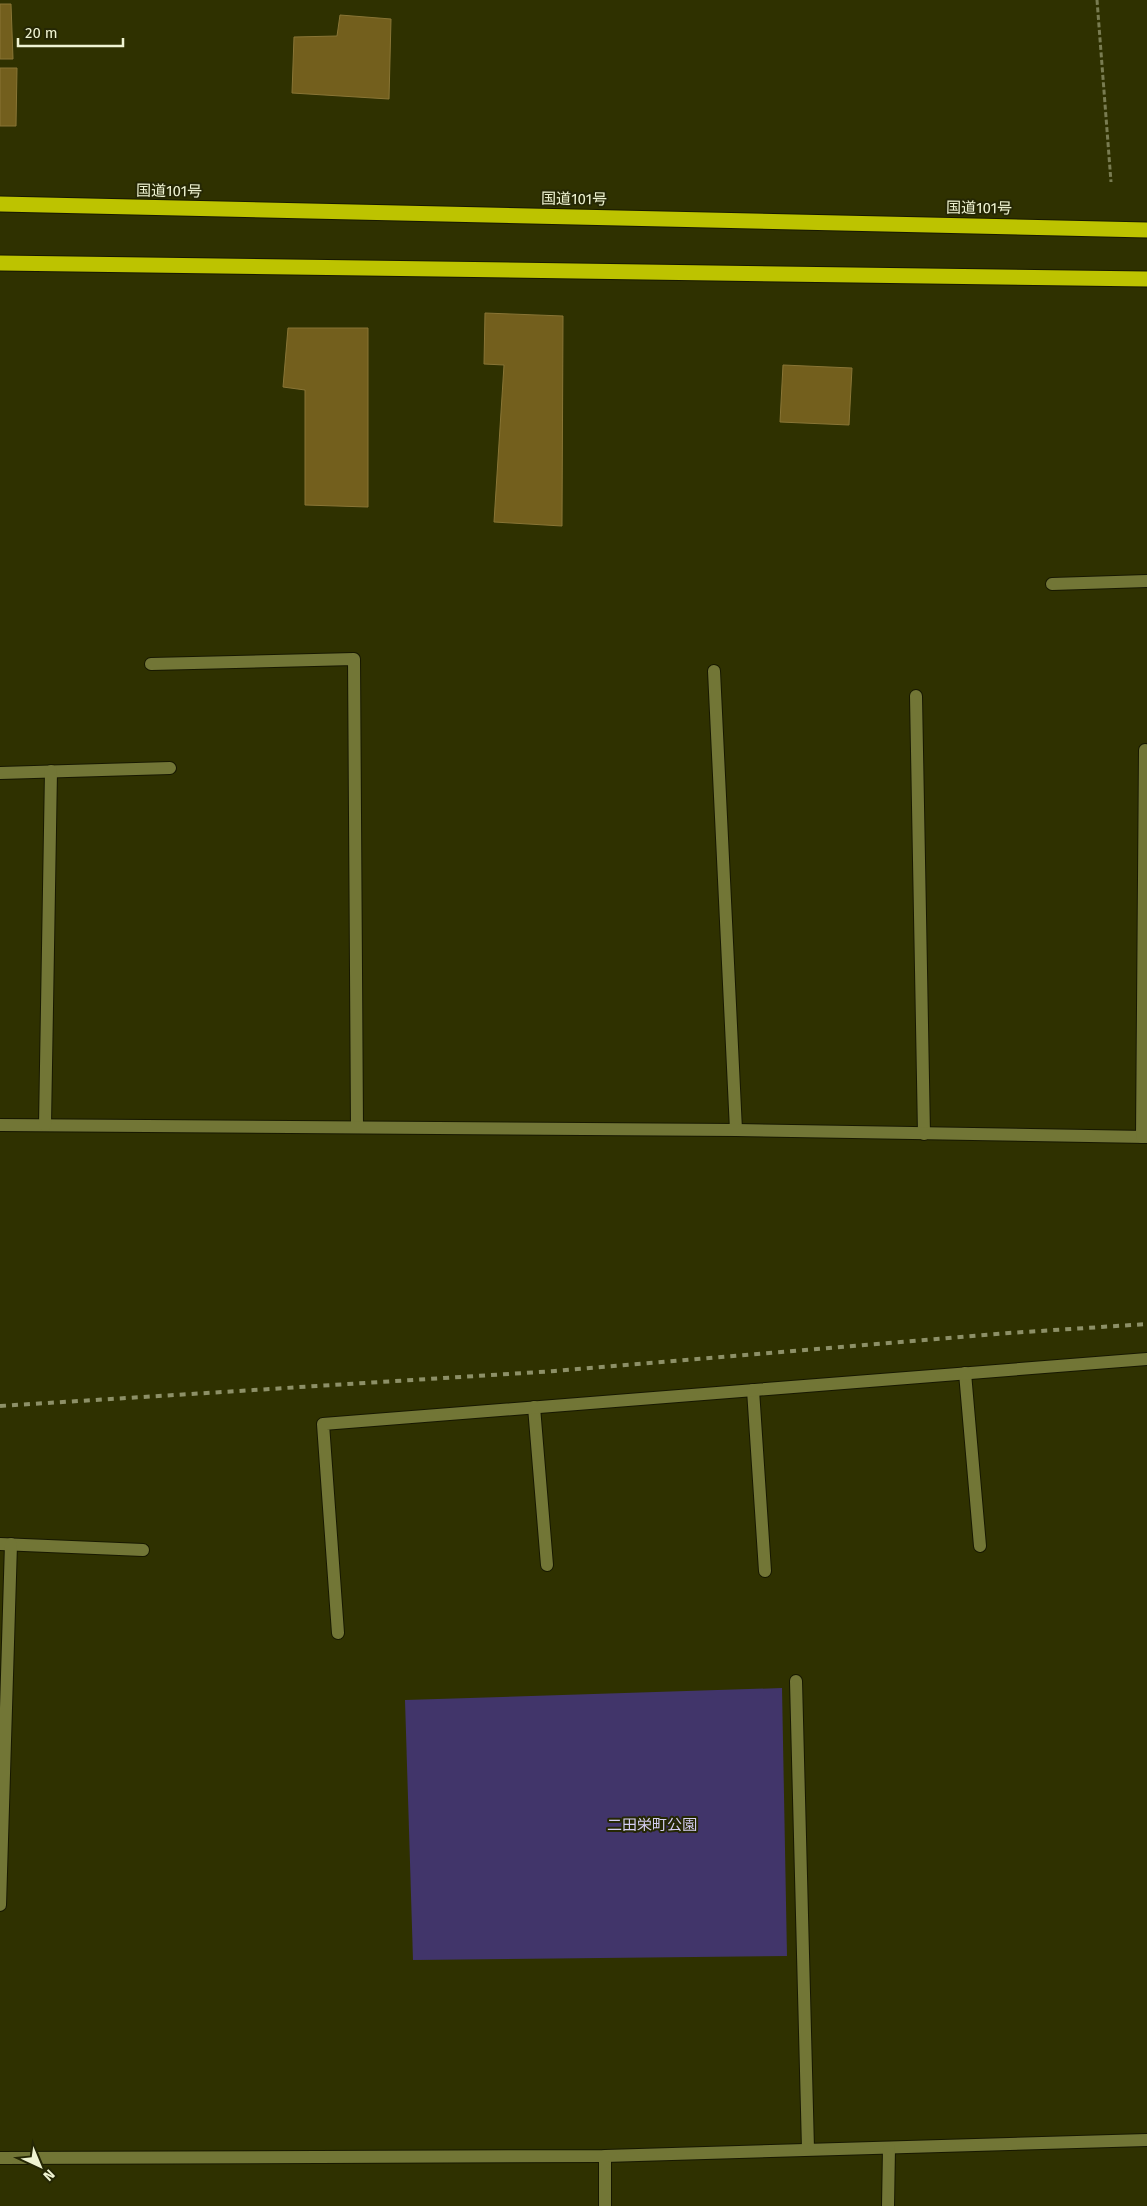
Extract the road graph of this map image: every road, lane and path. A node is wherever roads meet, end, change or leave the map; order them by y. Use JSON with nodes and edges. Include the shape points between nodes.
{"nodes":[{"id":1,"x":1097,"y":0,"type":"edge"},
{"id":2,"x":1111,"y":182,"type":"dead end"},
{"id":3,"x":0,"y":204,"type":"edge"},
{"id":4,"x":1147,"y":230,"type":"edge"},
{"id":5,"x":0,"y":264,"type":"edge"},
{"id":6,"x":1147,"y":279,"type":"edge"},
{"id":7,"x":1147,"y":581,"type":"edge"},
{"id":8,"x":1052,"y":584,"type":"dead end"},
{"id":9,"x":151,"y":664,"type":"dead end"},
{"id":10,"x":714,"y":671,"type":"dead end"},
{"id":11,"x":916,"y":696,"type":"dead end"},
{"id":12,"x":1145,"y":750,"type":"dead end"},
{"id":13,"x":170,"y":768,"type":"dead end"},
{"id":14,"x":51,"y":771,"type":"junction"},
{"id":15,"x":0,"y":772,"type":"edge"},
{"id":16,"x":0,"y":1125,"type":"edge"},
{"id":17,"x":46,"y":1125,"type":"junction"},
{"id":18,"x":357,"y":1127,"type":"junction"},
{"id":19,"x":736,"y":1130,"type":"junction"},
{"id":20,"x":924,"y":1134,"type":"junction"},
{"id":21,"x":1144,"y":1137,"type":"edge"},
{"id":22,"x":1147,"y":1359,"type":"edge"},
{"id":23,"x":965,"y":1373,"type":"junction"},
{"id":24,"x":753,"y":1390,"type":"junction"},
{"id":25,"x":534,"y":1407,"type":"junction"},
{"id":26,"x":6,"y":1544,"type":"edge"},
{"id":27,"x":980,"y":1546,"type":"dead end"},
{"id":28,"x":142,"y":1550,"type":"dead end"},
{"id":29,"x":547,"y":1565,"type":"dead end"},
{"id":30,"x":765,"y":1571,"type":"dead end"},
{"id":31,"x":338,"y":1633,"type":"dead end"},
{"id":32,"x":796,"y":1681,"type":"dead end"},
{"id":33,"x":0,"y":1905,"type":"edge"},
{"id":34,"x":1147,"y":2140,"type":"edge"},
{"id":35,"x":889,"y":2148,"type":"junction"},
{"id":36,"x":808,"y":2149,"type":"junction"},
{"id":37,"x":605,"y":2156,"type":"junction"},
{"id":38,"x":0,"y":2158,"type":"edge"},
{"id":39,"x":605,"y":2206,"type":"edge"},
{"id":40,"x":888,"y":2206,"type":"edge"}],
"edges":[{"from":1,"to":2,"type":"path"},
{"from":3,"to":4,"type":"highway","name":"国道101号"},
{"from":5,"to":6,"type":"highway"},
{"from":7,"to":8,"type":"street"},
{"from":9,"to":18,"type":"street","via":[[354,658]]},
{"from":10,"to":19,"type":"street"},
{"from":11,"to":20,"type":"street"},
{"from":12,"to":21,"type":"street"},
{"from":13,"to":14,"type":"street"},
{"from":14,"to":15,"type":"street"},
{"from":14,"to":17,"type":"street"},
{"from":16,"to":17,"type":"street"},
{"from":17,"to":18,"type":"street"},
{"from":18,"to":19,"type":"street"},
{"from":19,"to":20,"type":"street"},
{"from":20,"to":21,"type":"street"},
{"from":22,"to":23,"type":"street"},
{"from":23,"to":24,"type":"street"},
{"from":23,"to":27,"type":"street"},
{"from":24,"to":25,"type":"street"},
{"from":24,"to":30,"type":"street"},
{"from":25,"to":29,"type":"street"},
{"from":25,"to":31,"type":"street","via":[[323,1424]]},
{"from":26,"to":28,"type":"street"},
{"from":26,"to":33,"type":"street"},
{"from":32,"to":36,"type":"street"},
{"from":34,"to":35,"type":"street"},
{"from":35,"to":36,"type":"street"},
{"from":35,"to":40,"type":"street"},
{"from":36,"to":37,"type":"street"},
{"from":37,"to":38,"type":"street"},
{"from":37,"to":39,"type":"street"}]}
